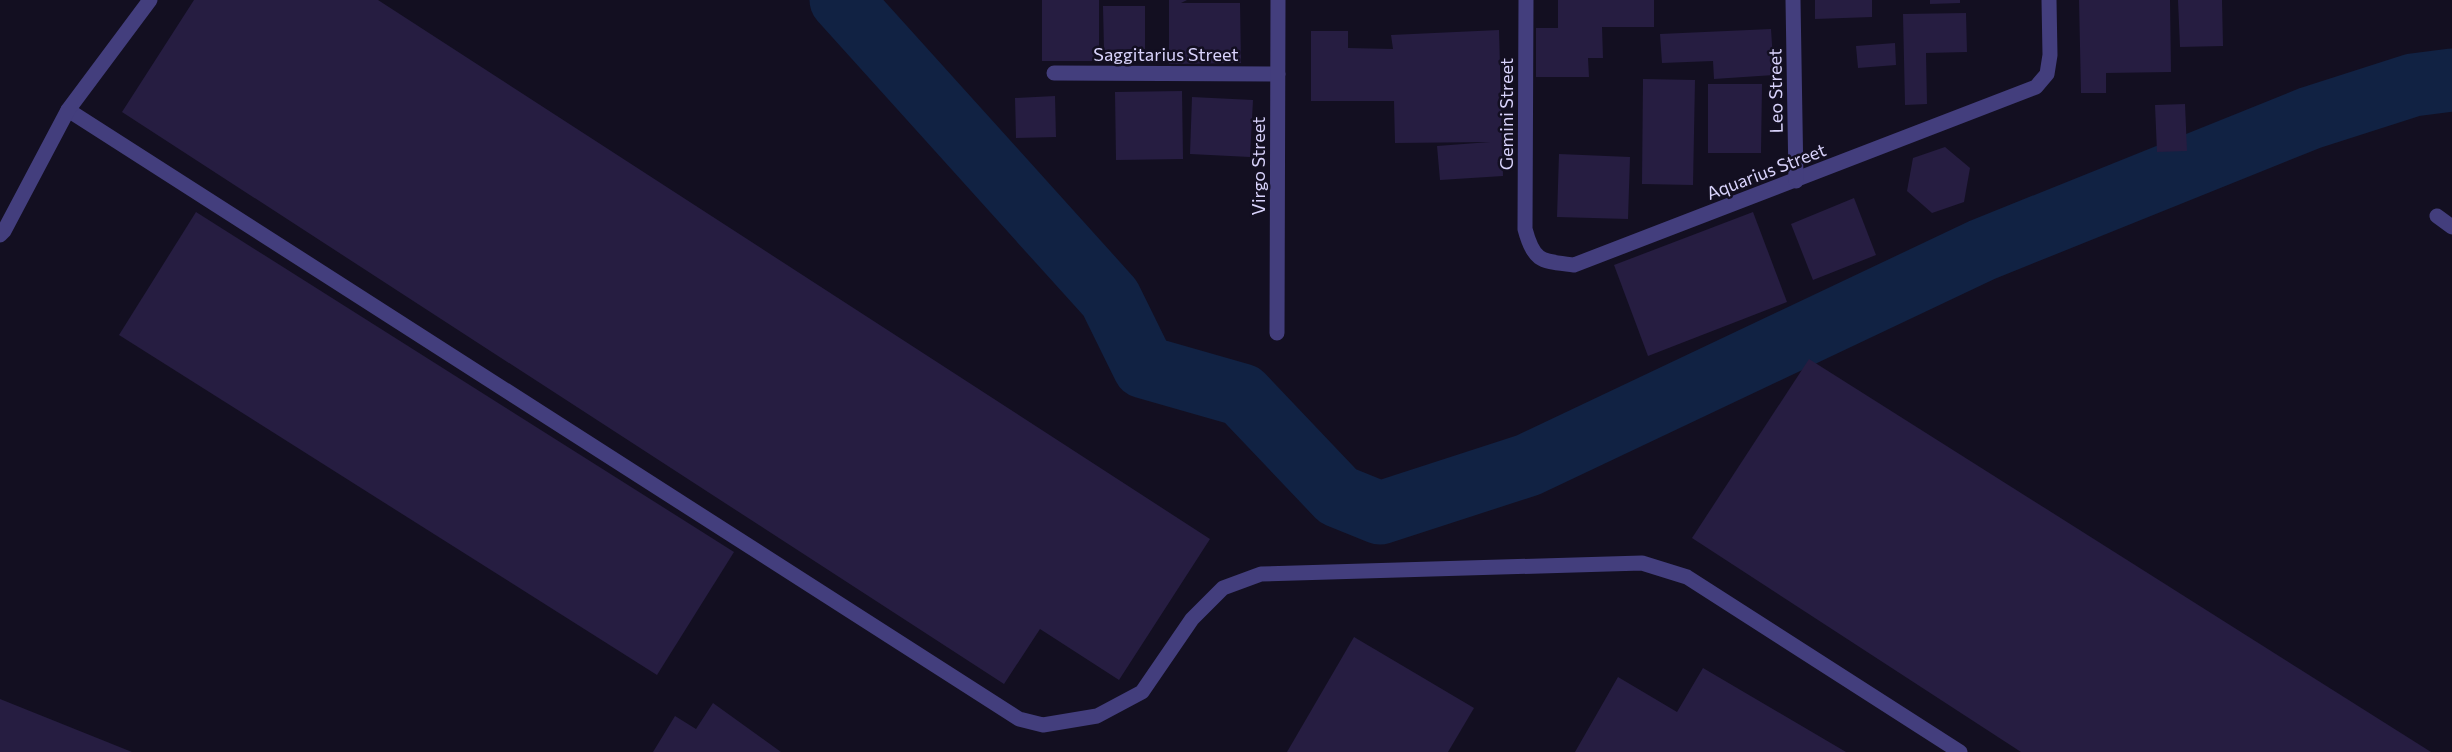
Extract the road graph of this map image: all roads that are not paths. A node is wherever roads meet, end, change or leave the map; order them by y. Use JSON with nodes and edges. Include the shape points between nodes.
{"nodes":[{"id":1,"x":150,"y":0,"type":"edge"},
{"id":2,"x":1278,"y":0,"type":"edge"},
{"id":3,"x":1526,"y":0,"type":"edge"},
{"id":4,"x":1792,"y":0,"type":"edge"},
{"id":5,"x":2049,"y":0,"type":"edge"},
{"id":6,"x":1054,"y":73,"type":"dead end"},
{"id":7,"x":1278,"y":74,"type":"junction"},
{"id":8,"x":68,"y":110,"type":"junction"},
{"id":9,"x":1796,"y":181,"type":"junction"},
{"id":10,"x":2437,"y":216,"type":"dead end"},
{"id":11,"x":2452,"y":227,"type":"edge"},
{"id":12,"x":1525,"y":229,"type":"joint"},
{"id":13,"x":0,"y":236,"type":"edge"},
{"id":14,"x":1277,"y":333,"type":"dead end"},
{"id":15,"x":1960,"y":752,"type":"edge"}],
"edges":[{"from":1,"to":8,"type":"street"},
{"from":2,"to":7,"type":"street","name":"Virgo Street"},
{"from":3,"to":12,"type":"street","name":"Gemini Street"},
{"from":4,"to":9,"type":"street","name":"Leo Street"},
{"from":5,"to":9,"type":"street","name":"Aquarius Street","via":[[2050,55],[2047,74],[2036,87]]},
{"from":6,"to":7,"type":"street","name":"Saggitarius Street"},
{"from":7,"to":14,"type":"street","name":"Virgo Street"},
{"from":8,"to":13,"type":"street"},
{"from":8,"to":15,"type":"street","via":[[1019,719],[1043,725],[1097,716],[1142,692],[1192,619],[1223,588],[1261,574],[1642,563],[1687,577]]},
{"from":9,"to":12,"type":"street","name":"Aquarius Street","via":[[1574,265],[1544,261],[1530,249]]},
{"from":10,"to":11,"type":"street"}]}
